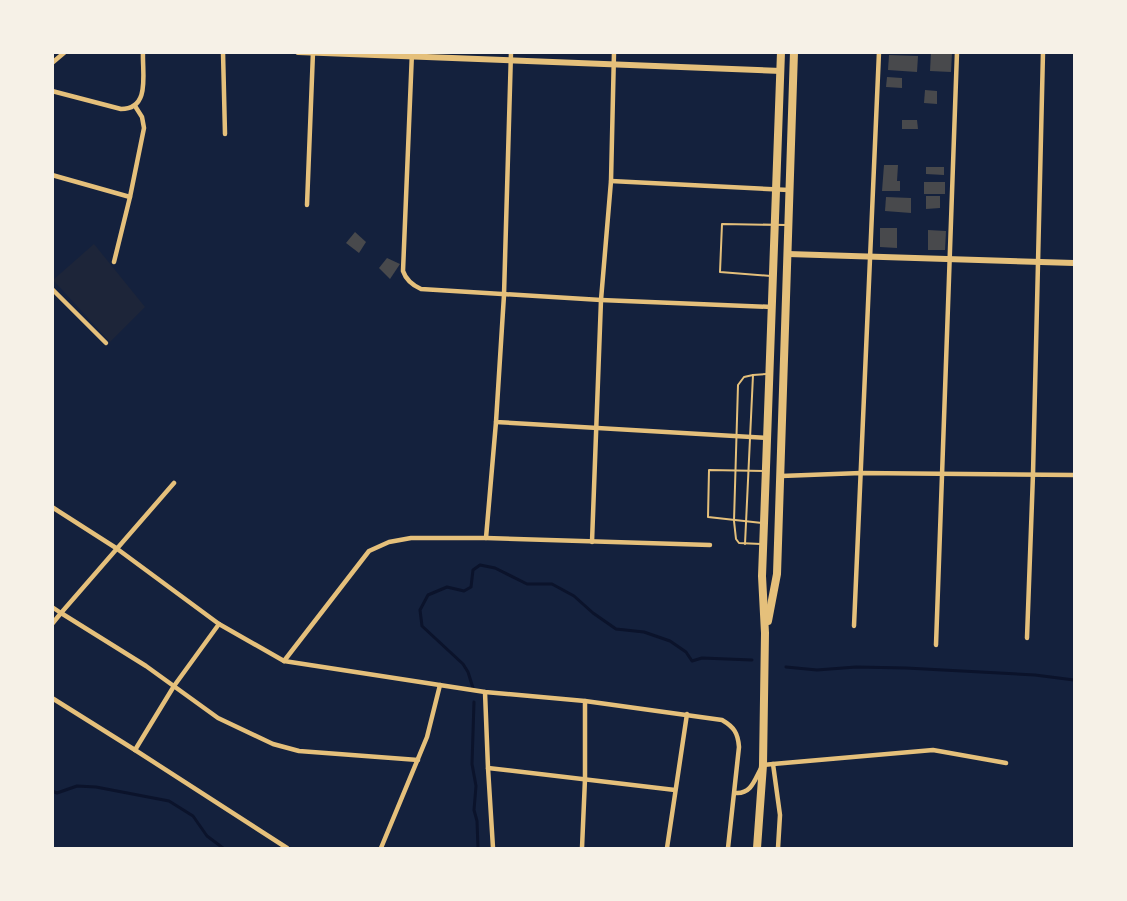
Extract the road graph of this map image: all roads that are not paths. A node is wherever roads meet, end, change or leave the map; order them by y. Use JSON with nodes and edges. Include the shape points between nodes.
{"nodes":[{"id":1,"x":65,"y":52,"type":"edge"},
{"id":2,"x":143,"y":52,"type":"edge"},
{"id":3,"x":223,"y":52,"type":"edge"},
{"id":4,"x":298,"y":52,"type":"edge"},
{"id":5,"x":511,"y":52,"type":"edge"},
{"id":6,"x":614,"y":52,"type":"edge"},
{"id":7,"x":781,"y":52,"type":"edge"},
{"id":8,"x":794,"y":52,"type":"edge"},
{"id":9,"x":879,"y":52,"type":"edge"},
{"id":10,"x":957,"y":52,"type":"edge"},
{"id":11,"x":1043,"y":52,"type":"edge"},
{"id":12,"x":313,"y":53,"type":"edge"},
{"id":13,"x":412,"y":54,"type":"edge"},
{"id":14,"x":511,"y":61,"type":"junction"},
{"id":15,"x":52,"y":63,"type":"edge"},
{"id":16,"x":614,"y":64,"type":"junction"},
{"id":17,"x":781,"y":71,"type":"junction"},
{"id":18,"x":52,"y":92,"type":"edge"},
{"id":19,"x":135,"y":106,"type":"junction"},
{"id":20,"x":225,"y":134,"type":"dead end"},
{"id":21,"x":52,"y":175,"type":"edge"},
{"id":22,"x":611,"y":181,"type":"junction"},
{"id":23,"x":777,"y":190,"type":"junction"},
{"id":24,"x":789,"y":190,"type":"junction"},
{"id":25,"x":130,"y":196,"type":"junction"},
{"id":26,"x":307,"y":205,"type":"dead end"},
{"id":27,"x":775,"y":224,"type":"junction"},
{"id":28,"x":788,"y":225,"type":"junction"},
{"id":29,"x":788,"y":254,"type":"junction"},
{"id":30,"x":869,"y":256,"type":"junction"},
{"id":31,"x":951,"y":259,"type":"junction"},
{"id":32,"x":114,"y":262,"type":"dead end"},
{"id":33,"x":1038,"y":262,"type":"junction"},
{"id":34,"x":1074,"y":263,"type":"edge"},
{"id":35,"x":774,"y":276,"type":"junction"},
{"id":36,"x":53,"y":291,"type":"edge"},
{"id":37,"x":504,"y":295,"type":"junction"},
{"id":38,"x":601,"y":300,"type":"junction"},
{"id":39,"x":773,"y":307,"type":"junction"},
{"id":40,"x":106,"y":343,"type":"dead end"},
{"id":41,"x":770,"y":374,"type":"junction"},
{"id":42,"x":753,"y":375,"type":"junction"},
{"id":43,"x":496,"y":422,"type":"junction"},
{"id":44,"x":598,"y":429,"type":"junction"},
{"id":45,"x":736,"y":437,"type":"junction"},
{"id":46,"x":750,"y":438,"type":"junction"},
{"id":47,"x":768,"y":438,"type":"junction"},
{"id":48,"x":735,"y":470,"type":"junction"},
{"id":49,"x":749,"y":471,"type":"junction"},
{"id":50,"x":767,"y":471,"type":"junction"},
{"id":51,"x":861,"y":473,"type":"junction"},
{"id":52,"x":943,"y":473,"type":"junction"},
{"id":53,"x":1034,"y":474,"type":"junction"},
{"id":54,"x":1074,"y":475,"type":"edge"},
{"id":55,"x":781,"y":476,"type":"junction"},
{"id":56,"x":174,"y":483,"type":"dead end"},
{"id":57,"x":52,"y":507,"type":"edge"},
{"id":58,"x":734,"y":521,"type":"junction"},
{"id":59,"x":746,"y":522,"type":"junction"},
{"id":60,"x":764,"y":523,"type":"junction"},
{"id":61,"x":486,"y":538,"type":"junction"},
{"id":62,"x":592,"y":542,"type":"junction"},
{"id":63,"x":745,"y":544,"type":"junction"},
{"id":64,"x":763,"y":544,"type":"junction"},
{"id":65,"x":710,"y":545,"type":"dead end"},
{"id":66,"x":116,"y":548,"type":"junction"},
{"id":67,"x":52,"y":607,"type":"edge"},
{"id":68,"x":61,"y":613,"type":"junction"},
{"id":69,"x":52,"y":624,"type":"edge"},
{"id":70,"x":219,"y":624,"type":"junction"},
{"id":71,"x":854,"y":626,"type":"dead end"},
{"id":72,"x":765,"y":633,"type":"junction"},
{"id":73,"x":1027,"y":638,"type":"dead end"},
{"id":74,"x":936,"y":645,"type":"dead end"},
{"id":75,"x":284,"y":661,"type":"junction"},
{"id":76,"x":440,"y":685,"type":"junction"},
{"id":77,"x":174,"y":686,"type":"junction"},
{"id":78,"x":485,"y":692,"type":"junction"},
{"id":79,"x":52,"y":698,"type":"edge"},
{"id":80,"x":585,"y":701,"type":"junction"},
{"id":81,"x":687,"y":714,"type":"junction"},
{"id":82,"x":135,"y":750,"type":"junction"},
{"id":83,"x":418,"y":760,"type":"junction"},
{"id":84,"x":1006,"y":763,"type":"dead end"},
{"id":85,"x":773,"y":764,"type":"junction"},
{"id":86,"x":763,"y":765,"type":"junction"},
{"id":87,"x":488,"y":768,"type":"junction"},
{"id":88,"x":585,"y":779,"type":"junction"},
{"id":89,"x":675,"y":790,"type":"junction"},
{"id":90,"x":736,"y":793,"type":"junction"},
{"id":91,"x":287,"y":849,"type":"edge"},
{"id":92,"x":381,"y":849,"type":"edge"},
{"id":93,"x":493,"y":849,"type":"edge"},
{"id":94,"x":582,"y":849,"type":"edge"},
{"id":95,"x":667,"y":849,"type":"edge"},
{"id":96,"x":728,"y":849,"type":"edge"},
{"id":97,"x":757,"y":849,"type":"edge"},
{"id":98,"x":777,"y":849,"type":"edge"}],
"edges":[{"from":1,"to":15,"type":"street"},
{"from":2,"to":19,"type":"street","via":[[143,92]]},
{"from":3,"to":20,"type":"street"},
{"from":4,"to":12,"type":"street"},
{"from":5,"to":14,"type":"street"},
{"from":6,"to":16,"type":"street"},
{"from":7,"to":17,"type":"highway"},
{"from":8,"to":24,"type":"highway"},
{"from":9,"to":30,"type":"street"},
{"from":10,"to":31,"type":"street"},
{"from":11,"to":33,"type":"street"},
{"from":12,"to":13,"type":"street"},
{"from":12,"to":26,"type":"street"},
{"from":13,"to":14,"type":"street"},
{"from":13,"to":37,"type":"street","via":[[404,274],[421,289]]},
{"from":14,"to":16,"type":"street"},
{"from":14,"to":37,"type":"street"},
{"from":16,"to":17,"type":"street"},
{"from":16,"to":22,"type":"street"},
{"from":17,"to":23,"type":"highway"},
{"from":18,"to":19,"type":"street","via":[[121,109]]},
{"from":19,"to":25,"type":"street","via":[[144,128]]},
{"from":21,"to":25,"type":"street"},
{"from":22,"to":23,"type":"street"},
{"from":22,"to":38,"type":"street"},
{"from":23,"to":24,"type":"street"},
{"from":23,"to":27,"type":"highway"},
{"from":24,"to":28,"type":"highway"},
{"from":25,"to":32,"type":"street"},
{"from":27,"to":28,"type":"lane"},
{"from":27,"to":35,"type":"highway"},
{"from":27,"to":35,"type":"lane","via":[[722,224],[720,272]]},
{"from":28,"to":29,"type":"highway"},
{"from":29,"to":30,"type":"street"},
{"from":29,"to":55,"type":"highway"},
{"from":30,"to":31,"type":"street"},
{"from":30,"to":51,"type":"street"},
{"from":31,"to":33,"type":"street"},
{"from":31,"to":52,"type":"street"},
{"from":33,"to":34,"type":"street"},
{"from":33,"to":53,"type":"street"},
{"from":35,"to":39,"type":"highway"},
{"from":36,"to":40,"type":"street"},
{"from":37,"to":38,"type":"street"},
{"from":37,"to":43,"type":"street"},
{"from":38,"to":39,"type":"street"},
{"from":38,"to":44,"type":"street"},
{"from":39,"to":41,"type":"highway"},
{"from":41,"to":42,"type":"lane"},
{"from":41,"to":47,"type":"highway"},
{"from":42,"to":45,"type":"lane","via":[[738,382]]},
{"from":42,"to":46,"type":"lane"},
{"from":43,"to":44,"type":"street"},
{"from":43,"to":61,"type":"street"},
{"from":44,"to":45,"type":"street"},
{"from":44,"to":62,"type":"street"},
{"from":45,"to":46,"type":"street"},
{"from":45,"to":48,"type":"lane"},
{"from":46,"to":47,"type":"street"},
{"from":46,"to":49,"type":"lane"},
{"from":47,"to":50,"type":"highway"},
{"from":48,"to":49,"type":"lane"},
{"from":48,"to":58,"type":"lane"},
{"from":48,"to":58,"type":"lane","via":[[709,470],[708,517]]},
{"from":49,"to":50,"type":"lane"},
{"from":49,"to":59,"type":"lane"},
{"from":50,"to":60,"type":"highway"},
{"from":51,"to":52,"type":"street"},
{"from":51,"to":55,"type":"street"},
{"from":51,"to":71,"type":"street"},
{"from":52,"to":53,"type":"street"},
{"from":52,"to":74,"type":"street"},
{"from":53,"to":54,"type":"street"},
{"from":53,"to":73,"type":"street"},
{"from":55,"to":72,"type":"highway","via":[[777,574]]},
{"from":56,"to":66,"type":"street"},
{"from":57,"to":66,"type":"street"},
{"from":58,"to":59,"type":"lane"},
{"from":58,"to":63,"type":"lane","via":[[736,539]]},
{"from":59,"to":60,"type":"lane"},
{"from":59,"to":63,"type":"lane"},
{"from":60,"to":64,"type":"highway"},
{"from":61,"to":62,"type":"street"},
{"from":61,"to":75,"type":"street","via":[[411,538],[369,551]]},
{"from":62,"to":65,"type":"street"},
{"from":63,"to":64,"type":"lane"},
{"from":64,"to":72,"type":"highway"},
{"from":66,"to":68,"type":"street"},
{"from":66,"to":70,"type":"street"},
{"from":67,"to":68,"type":"street"},
{"from":68,"to":69,"type":"street"},
{"from":68,"to":77,"type":"street"},
{"from":70,"to":75,"type":"street"},
{"from":70,"to":77,"type":"street"},
{"from":72,"to":86,"type":"highway"},
{"from":75,"to":76,"type":"street"},
{"from":76,"to":78,"type":"street"},
{"from":76,"to":83,"type":"street"},
{"from":77,"to":82,"type":"street"},
{"from":77,"to":83,"type":"street","via":[[218,718],[299,752]]},
{"from":78,"to":80,"type":"street"},
{"from":78,"to":87,"type":"street"},
{"from":79,"to":82,"type":"street"},
{"from":80,"to":81,"type":"street"},
{"from":80,"to":88,"type":"street"},
{"from":81,"to":89,"type":"street"},
{"from":81,"to":90,"type":"street","via":[[722,720],[738,736]]},
{"from":82,"to":91,"type":"street"},
{"from":83,"to":92,"type":"street"},
{"from":84,"to":85,"type":"street","via":[[933,750]]},
{"from":85,"to":86,"type":"street"},
{"from":85,"to":98,"type":"street","via":[[780,815]]},
{"from":86,"to":90,"type":"street","via":[[749,790]]},
{"from":86,"to":97,"type":"highway"},
{"from":87,"to":88,"type":"street"},
{"from":87,"to":93,"type":"street"},
{"from":88,"to":89,"type":"street"},
{"from":88,"to":94,"type":"street"},
{"from":89,"to":95,"type":"street"},
{"from":90,"to":96,"type":"street"}]}
